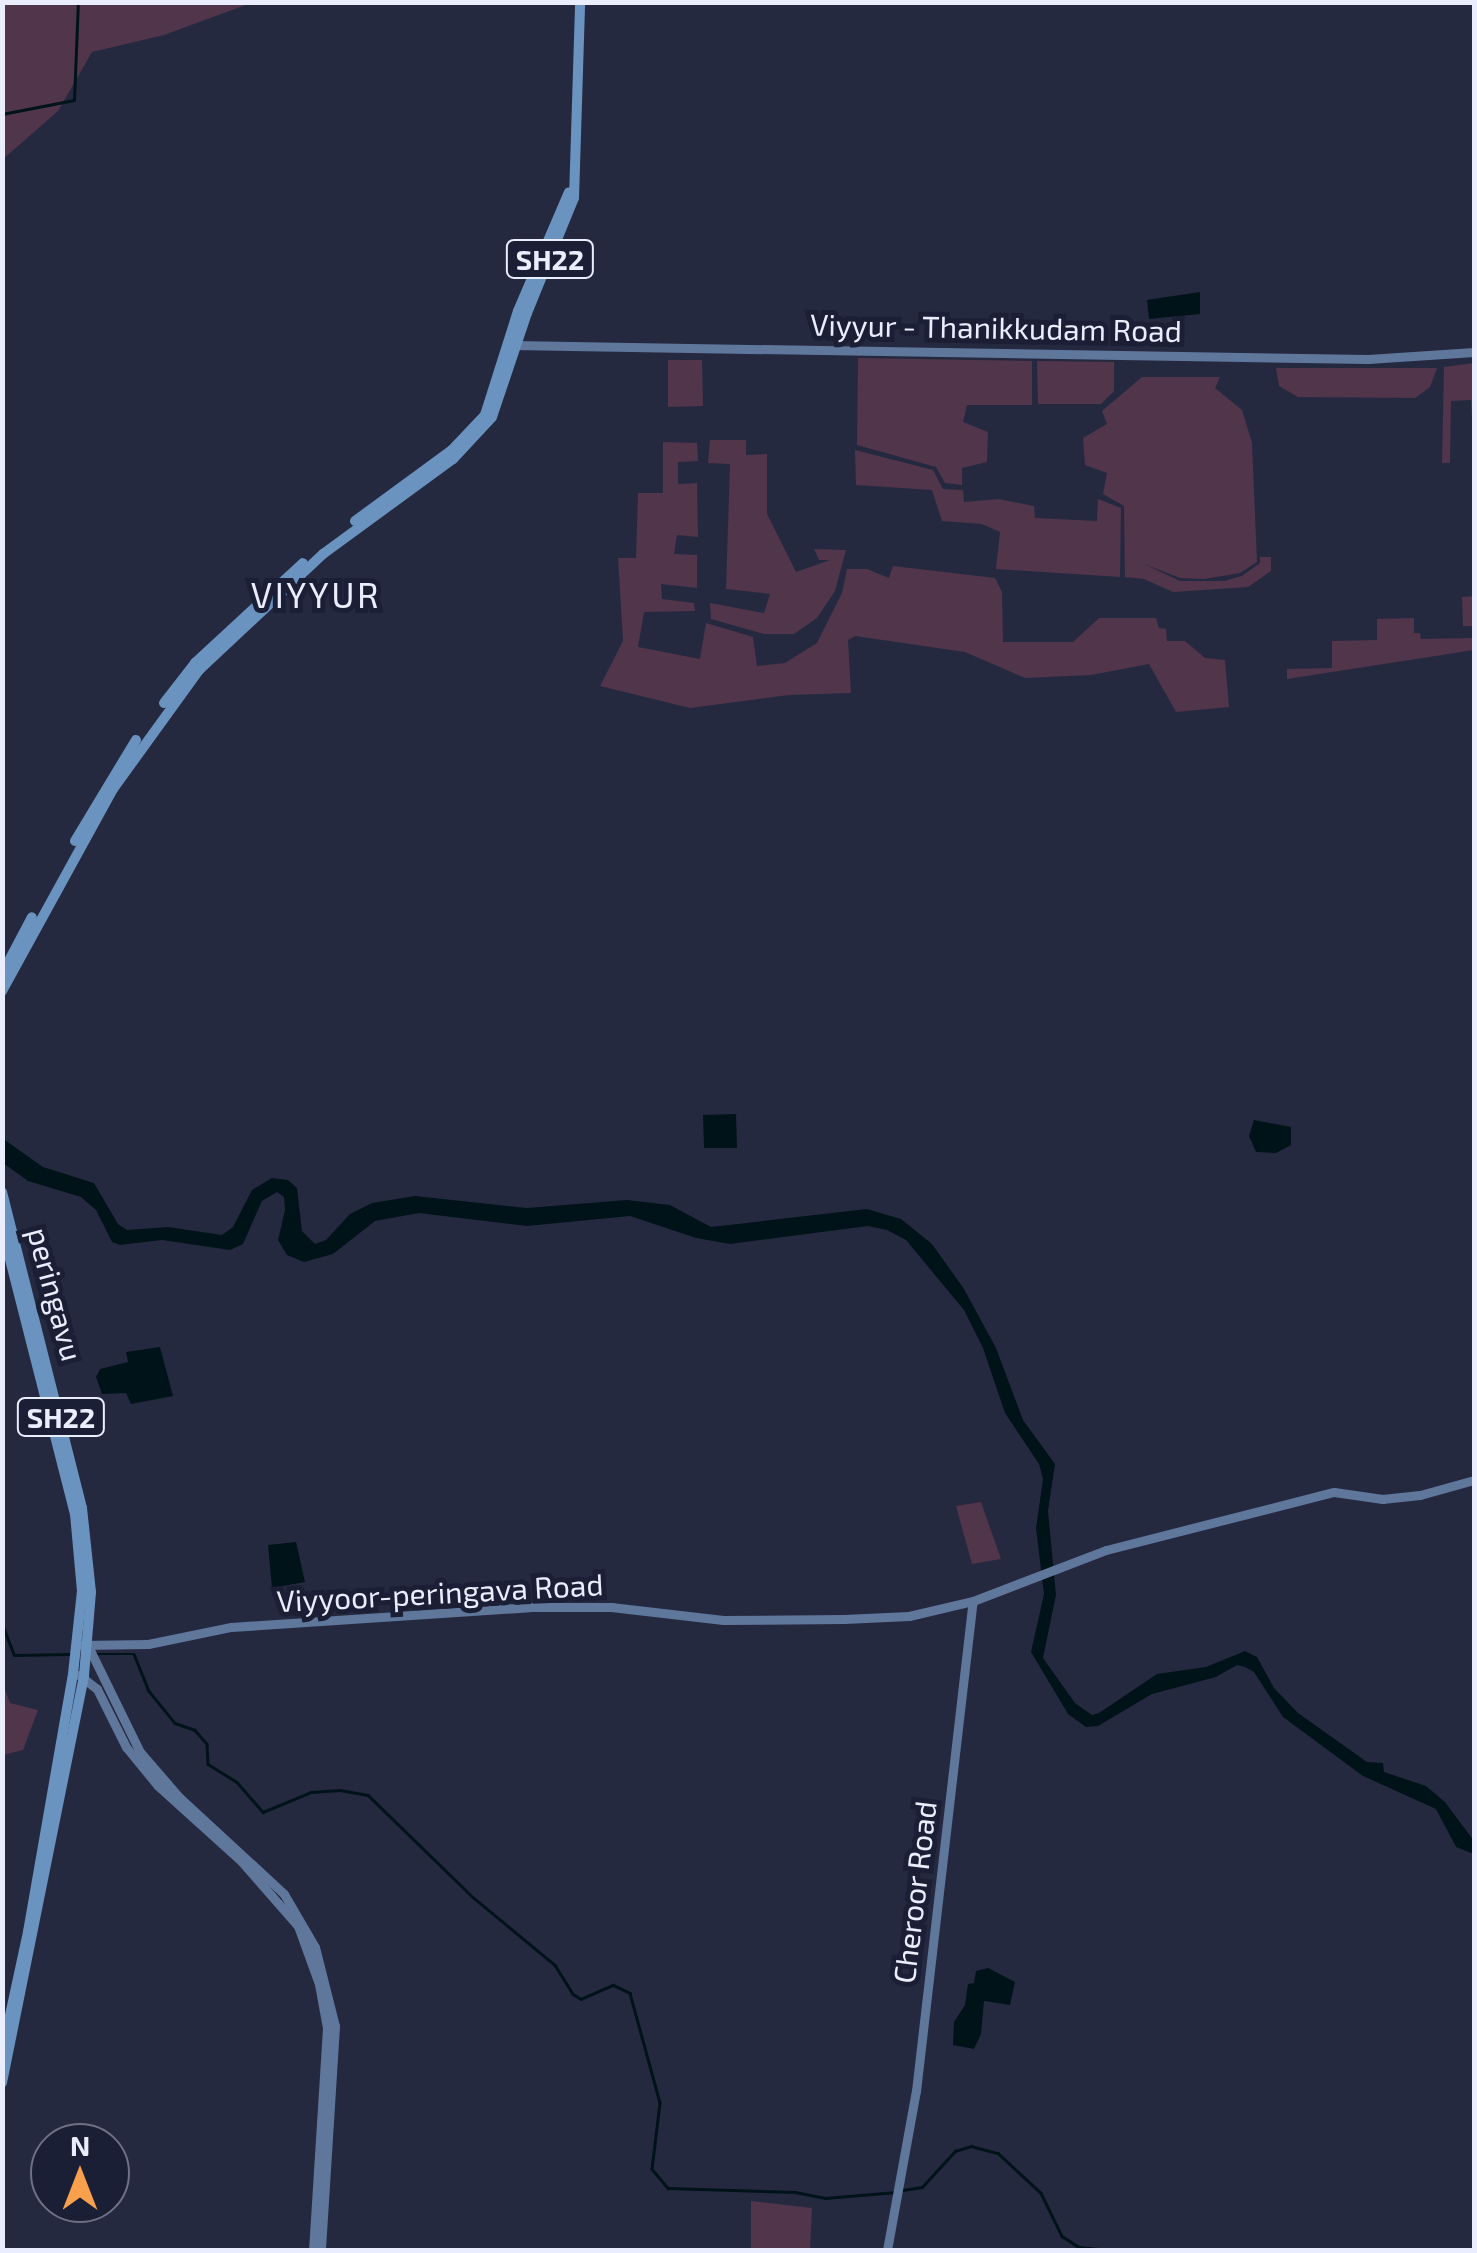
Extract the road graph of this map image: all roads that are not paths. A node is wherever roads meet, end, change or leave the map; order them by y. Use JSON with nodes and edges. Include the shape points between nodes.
{"nodes":[{"id":1,"x":580,"y":2,"type":"edge"},
{"id":2,"x":513,"y":345,"type":"junction"},
{"id":3,"x":1474,"y":352,"type":"edge"},
{"id":4,"x":441,"y":463,"type":"junction"},
{"id":5,"x":2,"y":974,"type":"edge"},
{"id":6,"x":2,"y":991,"type":"edge"},
{"id":7,"x":2,"y":1192,"type":"edge"},
{"id":8,"x":2,"y":1228,"type":"edge"},
{"id":9,"x":1474,"y":1480,"type":"edge"},
{"id":10,"x":973,"y":1600,"type":"junction"},
{"id":11,"x":85,"y":1651,"type":"junction"},
{"id":12,"x":78,"y":1675,"type":"junction"},
{"id":13,"x":2,"y":2052,"type":"edge"},
{"id":14,"x":2,"y":2083,"type":"edge"},
{"id":15,"x":313,"y":2250,"type":"edge"},
{"id":16,"x":321,"y":2250,"type":"edge"},
{"id":17,"x":887,"y":2250,"type":"edge"}],
"edges":[{"from":1,"to":2,"type":"main road","number":"SH22","via":[[572,208]]},
{"from":2,"to":3,"type":"main road","name":"Viyyur - Thanikkudam Road","via":[[1368,360]]},
{"from":2,"to":4,"type":"main road","number":"SH22","via":[[492,416],[473,442]]},
{"from":4,"to":5,"type":"main road","number":"SH22","via":[[318,550],[195,663],[113,774]]},
{"from":4,"to":6,"type":"main road","number":"SH22","via":[[323,554],[199,670],[113,789]]},
{"from":7,"to":11,"type":"main road","name":"peringavu","number":"SH22","via":[[85,1525],[91,1592]]},
{"from":8,"to":11,"type":"main road","number":"SH22","via":[[80,1553]]},
{"from":9,"to":10,"type":"main road","via":[[1382,1500],[1334,1492],[1058,1566]]},
{"from":10,"to":11,"type":"main road","name":"Viyyoor-peringava Road","via":[[910,1616],[832,1620],[723,1620],[611,1607],[460,1610],[230,1627]]},
{"from":10,"to":17,"type":"main road","name":"Cheroor Road","via":[[948,1836]]},
{"from":11,"to":12,"type":"main road","number":"SH22"},
{"from":11,"to":16,"type":"main road","via":[[140,1752],[178,1797],[284,1894],[315,1947],[335,2026]]},
{"from":12,"to":13,"type":"main road","number":"SH22"},
{"from":12,"to":14,"type":"main road","number":"SH22"},
{"from":12,"to":15,"type":"main road","via":[[97,1689],[150,1778],[242,1862],[298,1926],[327,2028]]}]}
